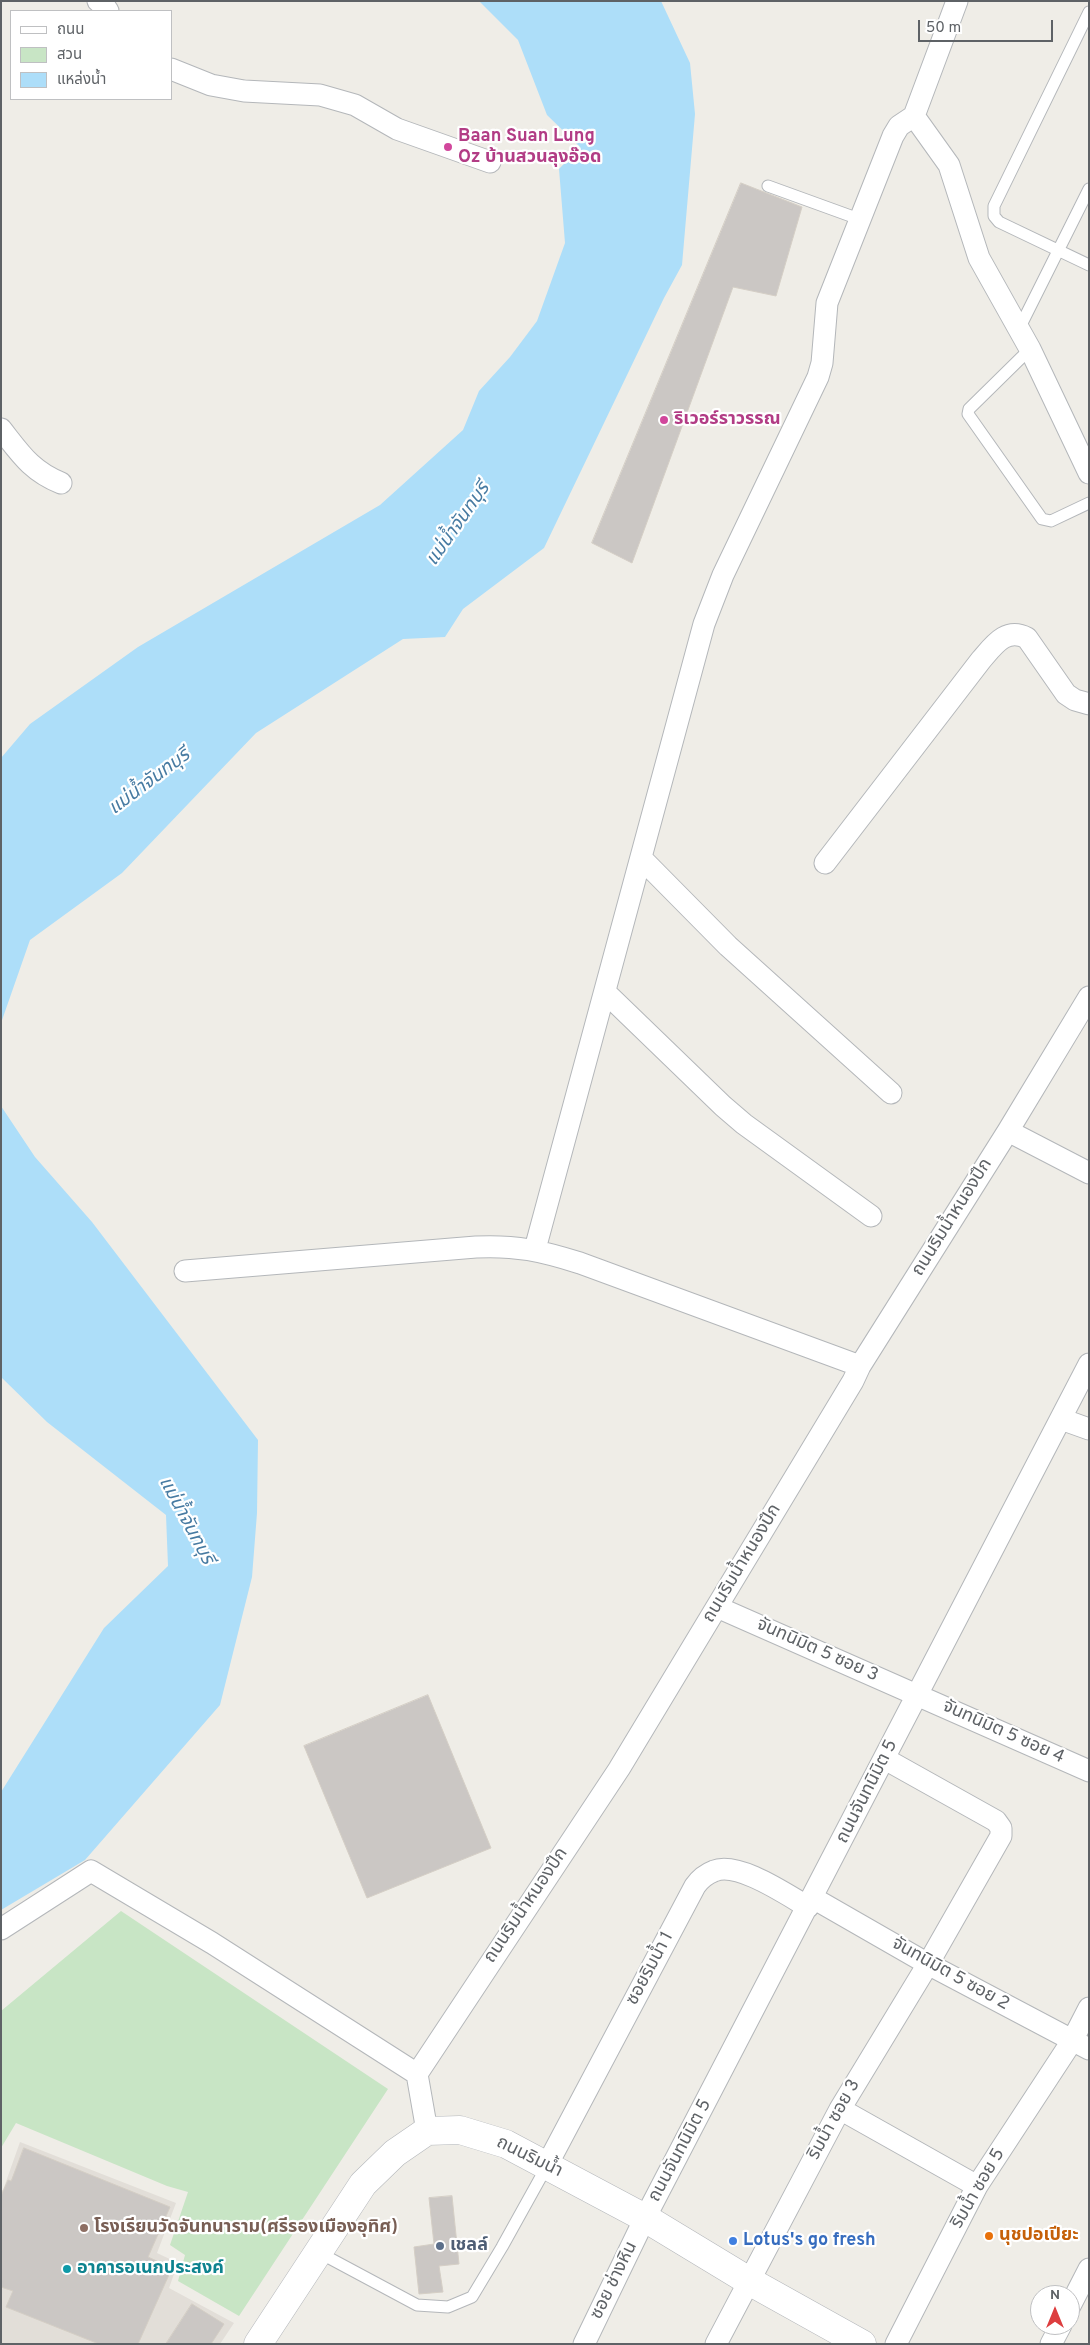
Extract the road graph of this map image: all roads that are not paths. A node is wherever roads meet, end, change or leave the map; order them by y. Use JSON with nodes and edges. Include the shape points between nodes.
{"nodes":[{"id":1,"x":98,"y":1,"type":"edge"},
{"id":2,"x":957,"y":1,"type":"edge"},
{"id":3,"x":107,"y":10,"type":"edge"},
{"id":4,"x":1089,"y":12,"type":"edge"},
{"id":5,"x":172,"y":70,"type":"edge"},
{"id":6,"x":914,"y":116,"type":"junction"},
{"id":7,"x":490,"y":162,"type":"dead end"},
{"id":8,"x":768,"y":186,"type":"dead end"},
{"id":9,"x":1089,"y":189,"type":"edge"},
{"id":10,"x":859,"y":219,"type":"junction"},
{"id":11,"x":1058,"y":250,"type":"junction"},
{"id":12,"x":1089,"y":265,"type":"edge"},
{"id":13,"x":1018,"y":329,"type":"junction"},
{"id":14,"x":1030,"y":349,"type":"junction"},
{"id":15,"x":1,"y":429,"type":"edge"},
{"id":16,"x":1089,"y":473,"type":"edge"},
{"id":17,"x":61,"y":483,"type":"dead end"},
{"id":18,"x":1089,"y":502,"type":"edge"},
{"id":19,"x":1089,"y":704,"type":"edge"},
{"id":20,"x":641,"y":858,"type":"junction"},
{"id":21,"x":825,"y":863,"type":"dead end"},
{"id":22,"x":605,"y":992,"type":"junction"},
{"id":23,"x":1089,"y":997,"type":"edge"},
{"id":24,"x":891,"y":1093,"type":"dead end"},
{"id":25,"x":1008,"y":1131,"type":"junction"},
{"id":26,"x":1089,"y":1173,"type":"edge"},
{"id":27,"x":871,"y":1216,"type":"dead end"},
{"id":28,"x":536,"y":1249,"type":"junction"},
{"id":29,"x":186,"y":1271,"type":"dead end"},
{"id":30,"x":1089,"y":1364,"type":"edge"},
{"id":31,"x":860,"y":1366,"type":"junction"},
{"id":32,"x":1061,"y":1418,"type":"junction"},
{"id":33,"x":1089,"y":1429,"type":"edge"},
{"id":34,"x":717,"y":1607,"type":"junction"},
{"id":35,"x":918,"y":1696,"type":"junction"},
{"id":36,"x":885,"y":1759,"type":"junction"},
{"id":37,"x":1089,"y":1771,"type":"edge"},
{"id":38,"x":811,"y":1902,"type":"junction"},
{"id":39,"x":1,"y":1929,"type":"edge"},
{"id":40,"x":928,"y":1964,"type":"junction"},
{"id":41,"x":1089,"y":2008,"type":"edge"},
{"id":42,"x":1080,"y":2045,"type":"edge"},
{"id":43,"x":416,"y":2074,"type":"junction"},
{"id":44,"x":840,"y":2109,"type":"junction"},
{"id":45,"x":427,"y":2131,"type":"junction"},
{"id":46,"x":547,"y":2165,"type":"junction"},
{"id":47,"x":977,"y":2186,"type":"junction"},
{"id":48,"x":645,"y":2218,"type":"junction"},
{"id":49,"x":318,"y":2252,"type":"junction"},
{"id":50,"x":1089,"y":2269,"type":"edge"},
{"id":51,"x":749,"y":2280,"type":"junction"},
{"id":52,"x":1080,"y":2287,"type":"edge"},
{"id":53,"x":258,"y":2344,"type":"edge"},
{"id":54,"x":584,"y":2344,"type":"edge"},
{"id":55,"x":716,"y":2344,"type":"edge"},
{"id":56,"x":862,"y":2344,"type":"edge"},
{"id":57,"x":896,"y":2344,"type":"edge"}],
"edges":[{"from":1,"to":3,"type":"street"},
{"from":2,"to":6,"type":"street"},
{"from":4,"to":11,"type":"lane","via":[[994,206],[994,216],[999,222]]},
{"from":5,"to":7,"type":"street","via":[[211,85],[244,91],[320,95],[355,105],[398,129]]},
{"from":6,"to":10,"type":"street","via":[[899,126],[893,136]]},
{"from":6,"to":13,"type":"street","via":[[949,165],[979,258]]},
{"from":8,"to":10,"type":"lane"},
{"from":9,"to":11,"type":"lane"},
{"from":10,"to":20,"type":"street","via":[[827,303],[818,377],[722,575],[704,624]]},
{"from":11,"to":12,"type":"lane"},
{"from":11,"to":13,"type":"lane"},
{"from":13,"to":14,"type":"street"},
{"from":14,"to":16,"type":"street"},
{"from":14,"to":18,"type":"lane","via":[[969,408],[968,414],[1042,519],[1050,521]]},
{"from":15,"to":17,"type":"street","via":[[31,466],[43,476]]},
{"from":19,"to":21,"type":"street","via":[[1066,694],[1027,638],[1020,634],[1004,636],[981,660]]},
{"from":20,"to":22,"type":"street"},
{"from":20,"to":24,"type":"street","via":[[728,946]]},
{"from":22,"to":27,"type":"street","via":[[722,1106]]},
{"from":22,"to":28,"type":"street"},
{"from":23,"to":25,"type":"street","name":"ถนนริมน้ำหนองปึก"},
{"from":25,"to":26,"type":"street"},
{"from":25,"to":31,"type":"street","name":"ถนนริมน้ำหนองปึก"},
{"from":28,"to":29,"type":"street","via":[[476,1247]]},
{"from":28,"to":31,"type":"street"},
{"from":30,"to":32,"type":"street","name":"ถนนจันทนิมิต 5"},
{"from":31,"to":34,"type":"street","name":"ถนนริมน้ำหนองปึก"},
{"from":32,"to":33,"type":"street"},
{"from":32,"to":35,"type":"street","name":"ถนนจันทนิมิต 5"},
{"from":34,"to":35,"type":"street","name":"จันทนิมิต 5 ซอย 3"},
{"from":34,"to":43,"type":"street","name":"ถนนริมน้ำหนองปึก","via":[[619,1769]]},
{"from":35,"to":36,"type":"street","name":"ถนนจันทนิมิต 5"},
{"from":35,"to":37,"type":"street","name":"จันทนิมิต 5 ซอย 4"},
{"from":36,"to":38,"type":"street","name":"ถนนจันทนิมิต 5"},
{"from":36,"to":40,"type":"street","name":"ริมน้ำ ซอย 3","via":[[996,1821],[1001,1828],[1001,1836]]},
{"from":38,"to":40,"type":"street","name":"จันทนิมิต 5 ซอย 2"},
{"from":38,"to":46,"type":"street","name":"ซอยริมน้ำ 1","via":[[729,1870],[715,1870],[703,1877],[695,1886]]},
{"from":38,"to":48,"type":"street","name":"ถนนจันทนิมิต 5"},
{"from":39,"to":43,"type":"street","via":[[91,1871],[212,1943]]},
{"from":40,"to":42,"type":"street","name":"จันทนิมิต 5 ซอย 2"},
{"from":40,"to":44,"type":"street","name":"ริมน้ำ ซอย 3"},
{"from":41,"to":42,"type":"street","name":"ริมน้ำ ซอย 5"},
{"from":42,"to":47,"type":"street","name":"ริมน้ำ ซอย 5"},
{"from":43,"to":45,"type":"street"},
{"from":44,"to":47,"type":"street"},
{"from":44,"to":51,"type":"street","name":"ริมน้ำ ซอย 3"},
{"from":45,"to":46,"type":"main road","name":"ถนนริมน้ำ","via":[[460,2130],[506,2144]]},
{"from":45,"to":49,"type":"main road","via":[[394,2152],[363,2184]]},
{"from":46,"to":48,"type":"main road","name":"ถนนริมน้ำ"},
{"from":46,"to":49,"type":"lane","via":[[472,2297],[448,2307],[416,2305]]},
{"from":47,"to":57,"type":"street","name":"ริมน้ำ ซอย 5"},
{"from":48,"to":51,"type":"main road","name":"ถนนริมน้ำ"},
{"from":48,"to":54,"type":"street","name":"ซอย ช่างหิน"},
{"from":49,"to":53,"type":"main road"},
{"from":50,"to":52,"type":"street"},
{"from":51,"to":55,"type":"street","name":"ริมน้ำ ซอย 3"},
{"from":51,"to":56,"type":"main road","name":"ถนนริมน้ำ"}]}
